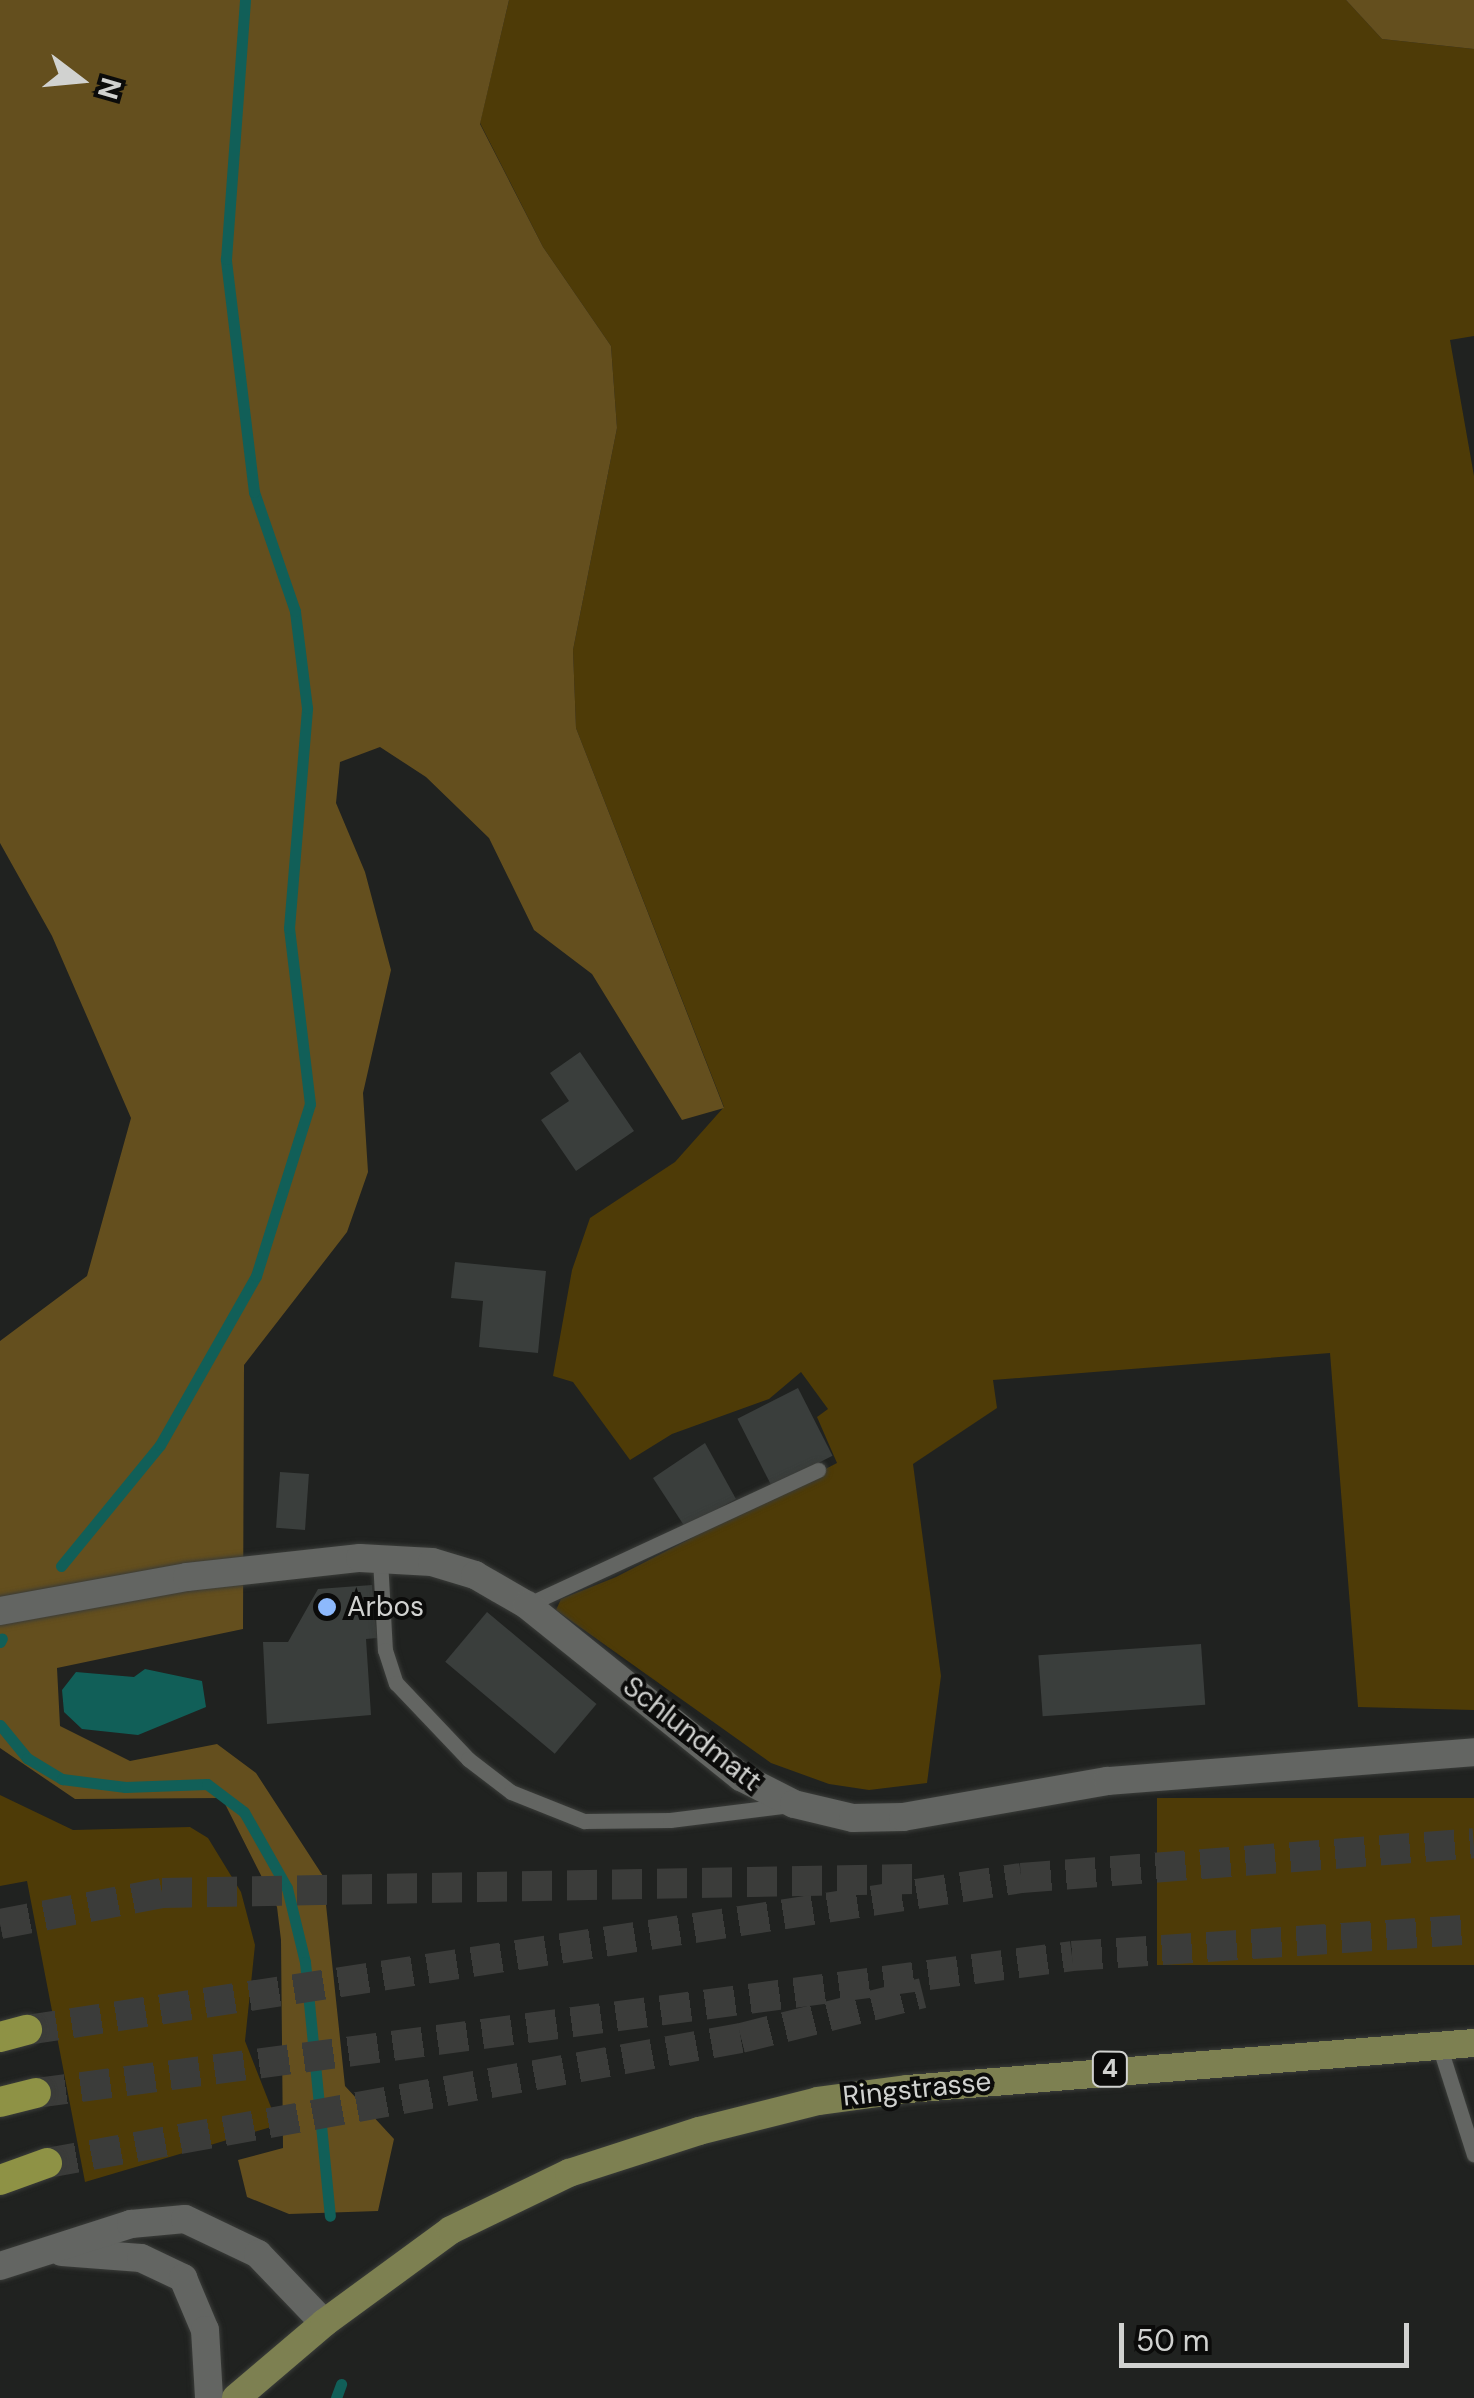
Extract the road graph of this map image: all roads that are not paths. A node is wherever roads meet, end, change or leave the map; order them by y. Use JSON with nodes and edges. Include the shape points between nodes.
{"nodes":[{"id":1,"x":818,"y":1470,"type":"dead end"},
{"id":2,"x":380,"y":1559,"type":"junction"},
{"id":3,"x":528,"y":1604,"type":"junction"},
{"id":4,"x":0,"y":1611,"type":"edge"},
{"id":5,"x":1474,"y":1752,"type":"edge"},
{"id":6,"x":794,"y":1804,"type":"junction"},
{"id":7,"x":1474,"y":2043,"type":"edge"},
{"id":8,"x":1439,"y":2045,"type":"junction"},
{"id":9,"x":36,"y":2093,"type":"tunnel mouth"},
{"id":10,"x":0,"y":2102,"type":"edge"},
{"id":11,"x":1474,"y":2156,"type":"edge"},
{"id":12,"x":47,"y":2163,"type":"tunnel mouth"},
{"id":13,"x":0,"y":2180,"type":"edge"},
{"id":14,"x":41,"y":2252,"type":"junction"},
{"id":15,"x":0,"y":2266,"type":"edge"},
{"id":16,"x":326,"y":2320,"type":"junction"},
{"id":17,"x":209,"y":2398,"type":"edge"},
{"id":18,"x":236,"y":2398,"type":"edge"}],
"edges":[{"from":1,"to":3,"type":"lane"},
{"from":2,"to":3,"type":"street","name":"Schlundmatt","via":[[455,1568]]},
{"from":2,"to":4,"type":"street","name":"Schlundmatt","via":[[121,1586]]},
{"from":2,"to":6,"type":"lane","via":[[386,1650],[396,1682],[456,1748],[510,1792],[584,1820],[670,1820]]},
{"from":3,"to":6,"type":"street","name":"Schlundmatt","via":[[710,1755]]},
{"from":5,"to":6,"type":"street","name":"Schlundmatt","via":[[1108,1782],[892,1818]]},
{"from":7,"to":8,"type":"main road","name":"Ringstrasse","number":"4"},
{"from":8,"to":11,"type":"lane"},
{"from":8,"to":16,"type":"main road","name":"Ringstrasse","number":"4","via":[[1162,2064],[818,2100],[569,2173],[450,2230]]},
{"from":9,"to":10,"type":"highway"},
{"from":12,"to":13,"type":"highway"},
{"from":14,"to":15,"type":"street"},
{"from":14,"to":16,"type":"street","via":[[162,2218],[204,2224],[258,2254]]},
{"from":14,"to":17,"type":"street","via":[[141,2258],[184,2278],[205,2330]]},
{"from":16,"to":18,"type":"main road","number":"4"}]}
